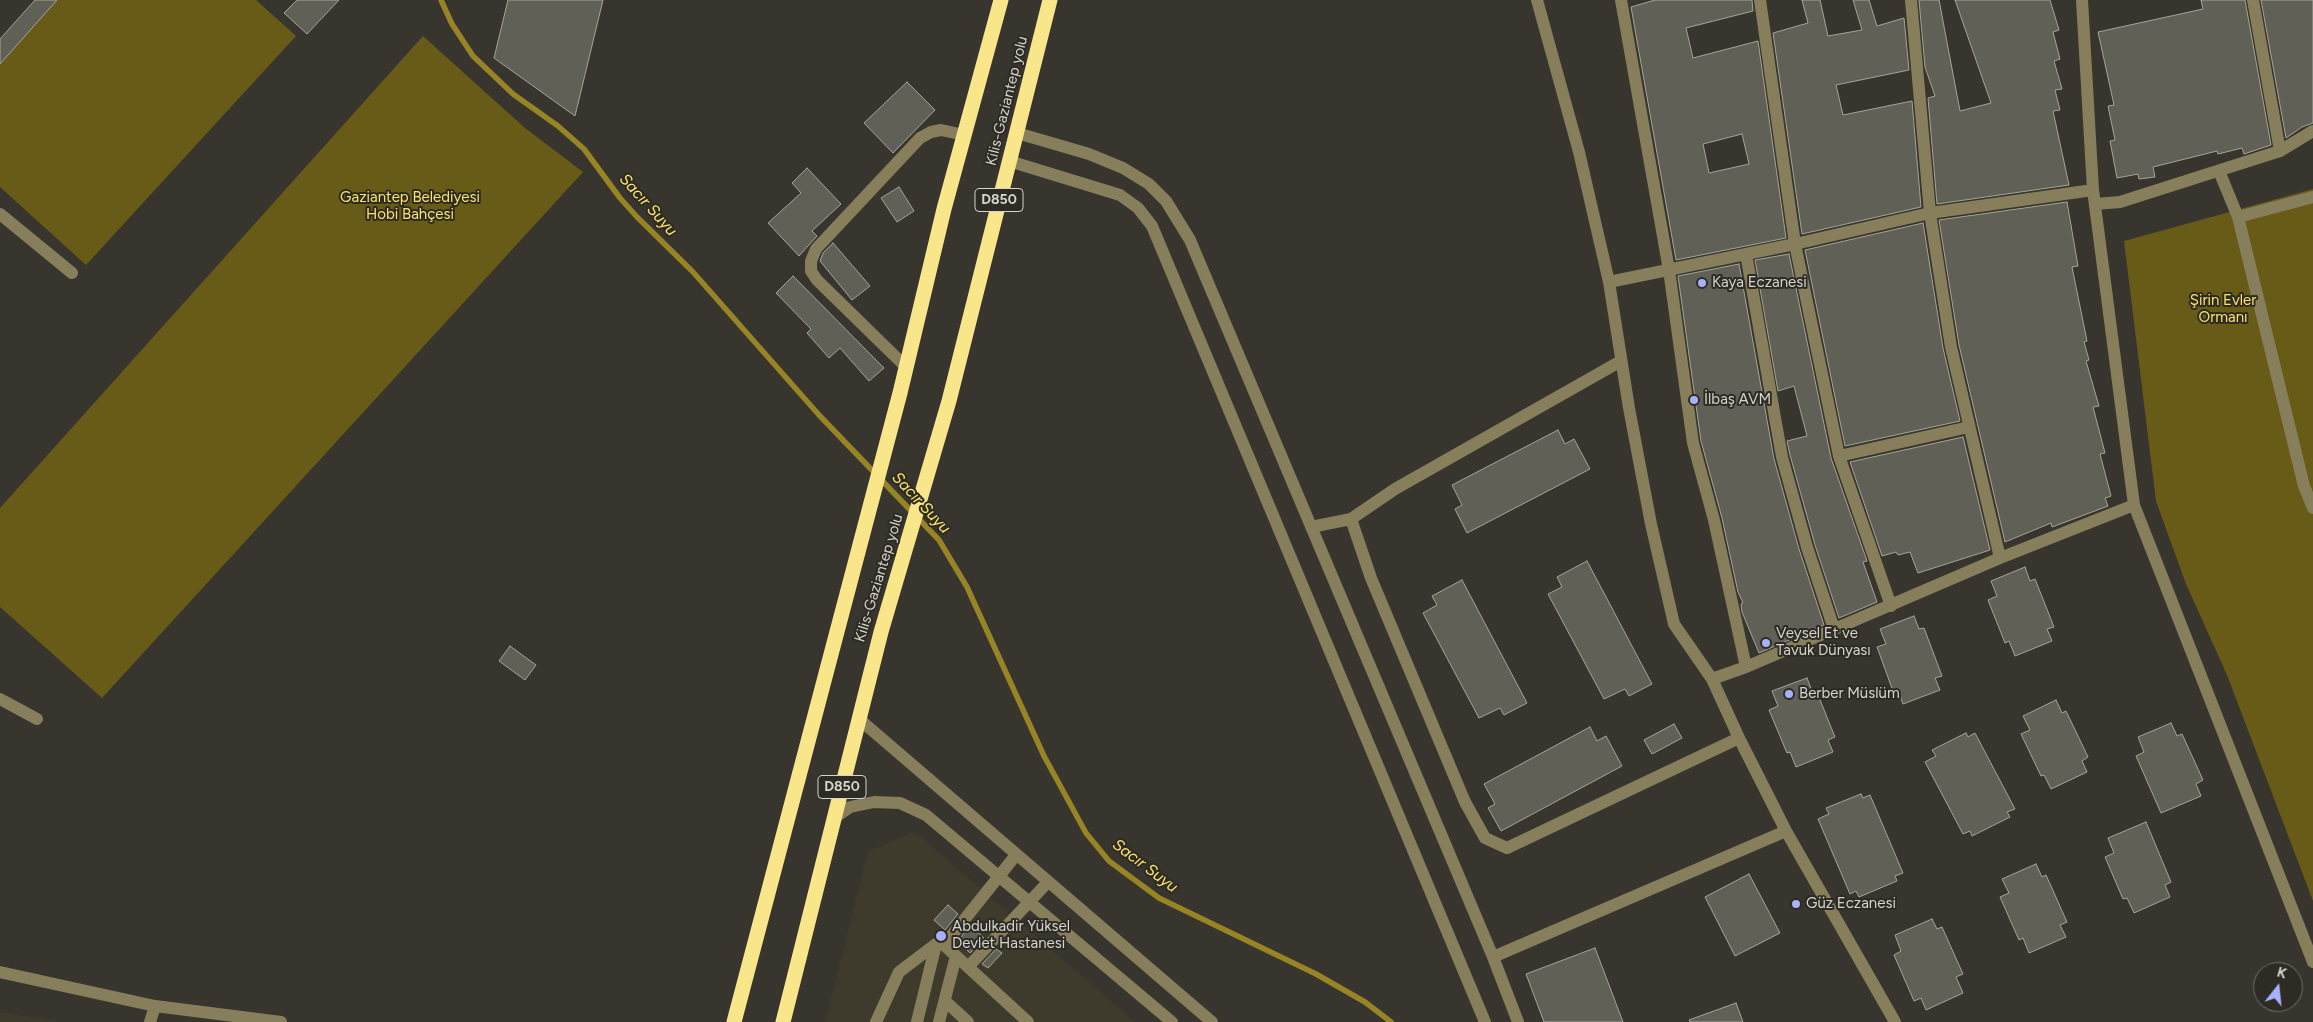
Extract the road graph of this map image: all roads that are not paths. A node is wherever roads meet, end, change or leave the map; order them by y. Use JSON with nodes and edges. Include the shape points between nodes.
{"nodes":[{"id":1,"x":1001,"y":0,"type":"edge"},
{"id":2,"x":1050,"y":0,"type":"edge"},
{"id":3,"x":1537,"y":0,"type":"edge"},
{"id":4,"x":1621,"y":0,"type":"edge"},
{"id":5,"x":1760,"y":0,"type":"edge"},
{"id":6,"x":1911,"y":0,"type":"edge"},
{"id":7,"x":2082,"y":0,"type":"edge"},
{"id":8,"x":2253,"y":0,"type":"edge"},
{"id":9,"x":2313,"y":132,"type":"edge"},
{"id":10,"x":1017,"y":133,"type":"junction"},
{"id":11,"x":964,"y":135,"type":"junction"},
{"id":12,"x":2280,"y":151,"type":"junction"},
{"id":13,"x":1009,"y":161,"type":"junction"},
{"id":14,"x":2218,"y":171,"type":"junction"},
{"id":15,"x":2093,"y":190,"type":"junction"},
{"id":16,"x":2313,"y":197,"type":"edge"},
{"id":17,"x":2095,"y":204,"type":"junction"},
{"id":18,"x":1930,"y":212,"type":"junction"},
{"id":19,"x":0,"y":214,"type":"edge"},
{"id":20,"x":2238,"y":216,"type":"junction"},
{"id":21,"x":1796,"y":244,"type":"junction"},
{"id":22,"x":1746,"y":254,"type":"junction"},
{"id":23,"x":1669,"y":270,"type":"junction"},
{"id":24,"x":72,"y":273,"type":"dead end"},
{"id":25,"x":1609,"y":282,"type":"junction"},
{"id":26,"x":1621,"y":360,"type":"junction"},
{"id":27,"x":906,"y":367,"type":"junction"},
{"id":28,"x":1969,"y":427,"type":"junction"},
{"id":29,"x":1839,"y":456,"type":"junction"},
{"id":30,"x":2134,"y":505,"type":"junction"},
{"id":31,"x":2313,"y":508,"type":"edge"},
{"id":32,"x":1351,"y":519,"type":"junction"},
{"id":33,"x":1311,"y":527,"type":"junction"},
{"id":34,"x":2000,"y":558,"type":"junction"},
{"id":35,"x":1891,"y":606,"type":"junction"},
{"id":36,"x":1834,"y":630,"type":"junction"},
{"id":37,"x":1746,"y":667,"type":"junction"},
{"id":38,"x":1712,"y":679,"type":"junction"},
{"id":39,"x":0,"y":699,"type":"edge"},
{"id":40,"x":37,"y":719,"type":"dead end"},
{"id":41,"x":859,"y":720,"type":"junction"},
{"id":42,"x":1739,"y":738,"type":"junction"},
{"id":43,"x":834,"y":818,"type":"junction"},
{"id":44,"x":1786,"y":831,"type":"junction"},
{"id":45,"x":1016,"y":855,"type":"junction"},
{"id":46,"x":998,"y":875,"type":"junction"},
{"id":47,"x":1048,"y":882,"type":"junction"},
{"id":48,"x":1030,"y":902,"type":"junction"},
{"id":49,"x":940,"y":945,"type":"junction"},
{"id":50,"x":956,"y":956,"type":"junction"},
{"id":51,"x":1493,"y":957,"type":"junction"},
{"id":52,"x":2313,"y":962,"type":"edge"},
{"id":53,"x":968,"y":967,"type":"junction"},
{"id":54,"x":0,"y":972,"type":"edge"},
{"id":55,"x":945,"y":1001,"type":"junction"},
{"id":56,"x":155,"y":1006,"type":"junction"},
{"id":57,"x":150,"y":1022,"type":"edge"},
{"id":58,"x":281,"y":1022,"type":"edge"},
{"id":59,"x":734,"y":1022,"type":"edge"},
{"id":60,"x":782,"y":1022,"type":"edge"},
{"id":61,"x":876,"y":1022,"type":"edge"},
{"id":62,"x":917,"y":1022,"type":"edge"},
{"id":63,"x":939,"y":1022,"type":"edge"},
{"id":64,"x":968,"y":1022,"type":"edge"},
{"id":65,"x":1028,"y":1022,"type":"edge"},
{"id":66,"x":1172,"y":1022,"type":"edge"},
{"id":67,"x":1212,"y":1022,"type":"edge"},
{"id":68,"x":1485,"y":1022,"type":"edge"},
{"id":69,"x":1518,"y":1022,"type":"edge"},
{"id":70,"x":1894,"y":1022,"type":"edge"}],
"edges":[{"from":1,"to":11,"type":"highway","name":"Kilis-Gaziantep yolu","number":"D850"},
{"from":2,"to":10,"type":"highway","name":"Kilis-Gaziantep yolu","number":"D850"},
{"from":3,"to":25,"type":"street","via":[[1579,152]]},
{"from":4,"to":23,"type":"street"},
{"from":5,"to":21,"type":"street"},
{"from":6,"to":18,"type":"street"},
{"from":7,"to":15,"type":"street"},
{"from":8,"to":12,"type":"street"},
{"from":9,"to":12,"type":"street"},
{"from":10,"to":13,"type":"highway","name":"Kilis-Gaziantep yolu","number":"D850"},
{"from":10,"to":33,"type":"street","via":[[1089,154],[1123,168],[1149,184],[1166,201],[1190,240]]},
{"from":11,"to":27,"type":"highway","name":"Kilis-Gaziantep yolu","number":"D850"},
{"from":11,"to":27,"type":"street","via":[[941,130],[920,138],[816,249],[811,261],[811,271],[817,280]]},
{"from":12,"to":14,"type":"street"},
{"from":13,"to":41,"type":"highway","name":"Kilis-Gaziantep yolu","number":"D850","via":[[949,401],[880,632]]},
{"from":13,"to":68,"type":"street","via":[[1120,196],[1138,208],[1152,226]]},
{"from":14,"to":17,"type":"street","via":[[2120,202]]},
{"from":14,"to":20,"type":"street"},
{"from":15,"to":17,"type":"street"},
{"from":15,"to":18,"type":"street"},
{"from":16,"to":20,"type":"street"},
{"from":17,"to":30,"type":"street"},
{"from":18,"to":21,"type":"street"},
{"from":18,"to":28,"type":"street","via":[[1950,347]]},
{"from":19,"to":24,"type":"street"},
{"from":20,"to":31,"type":"street","via":[[2304,486]]},
{"from":21,"to":22,"type":"street"},
{"from":21,"to":29,"type":"street"},
{"from":22,"to":23,"type":"street"},
{"from":22,"to":36,"type":"street","via":[[1782,457]]},
{"from":23,"to":25,"type":"street"},
{"from":23,"to":37,"type":"street","via":[[1693,443],[1714,520]]},
{"from":25,"to":26,"type":"street"},
{"from":26,"to":32,"type":"street","via":[[1394,489]]},
{"from":26,"to":38,"type":"street","via":[[1651,524],[1674,624]]},
{"from":27,"to":59,"type":"highway","name":"Kilis-Gaziantep yolu","number":"D850"},
{"from":28,"to":29,"type":"street"},
{"from":28,"to":34,"type":"street"},
{"from":29,"to":35,"type":"street"},
{"from":30,"to":34,"type":"street"},
{"from":30,"to":52,"type":"street"},
{"from":32,"to":33,"type":"street"},
{"from":32,"to":42,"type":"street","via":[[1371,578],[1465,802],[1485,838],[1507,848]]},
{"from":33,"to":51,"type":"street"},
{"from":34,"to":35,"type":"street"},
{"from":35,"to":36,"type":"street"},
{"from":36,"to":37,"type":"street"},
{"from":37,"to":38,"type":"street"},
{"from":38,"to":42,"type":"street"},
{"from":39,"to":40,"type":"street"},
{"from":41,"to":43,"type":"highway","name":"Kilis-Gaziantep yolu","number":"D850"},
{"from":41,"to":45,"type":"street"},
{"from":42,"to":44,"type":"street"},
{"from":43,"to":46,"type":"street","via":[[850,807],[874,802],[900,804],[926,814]]},
{"from":43,"to":60,"type":"highway","name":"Kilis-Gaziantep yolu","number":"D850"},
{"from":44,"to":51,"type":"street"},
{"from":44,"to":70,"type":"street"},
{"from":45,"to":46,"type":"street"},
{"from":45,"to":47,"type":"street"},
{"from":46,"to":48,"type":"street"},
{"from":46,"to":49,"type":"street"},
{"from":47,"to":48,"type":"street"},
{"from":47,"to":67,"type":"street"},
{"from":48,"to":53,"type":"street"},
{"from":48,"to":66,"type":"street"},
{"from":49,"to":50,"type":"street"},
{"from":49,"to":61,"type":"street","via":[[899,972]]},
{"from":49,"to":62,"type":"street"},
{"from":50,"to":53,"type":"street"},
{"from":50,"to":55,"type":"street"},
{"from":51,"to":69,"type":"street"},
{"from":53,"to":65,"type":"street"},
{"from":54,"to":56,"type":"street"},
{"from":55,"to":63,"type":"street"},
{"from":55,"to":64,"type":"street"},
{"from":56,"to":57,"type":"street"},
{"from":56,"to":58,"type":"street"}]}
